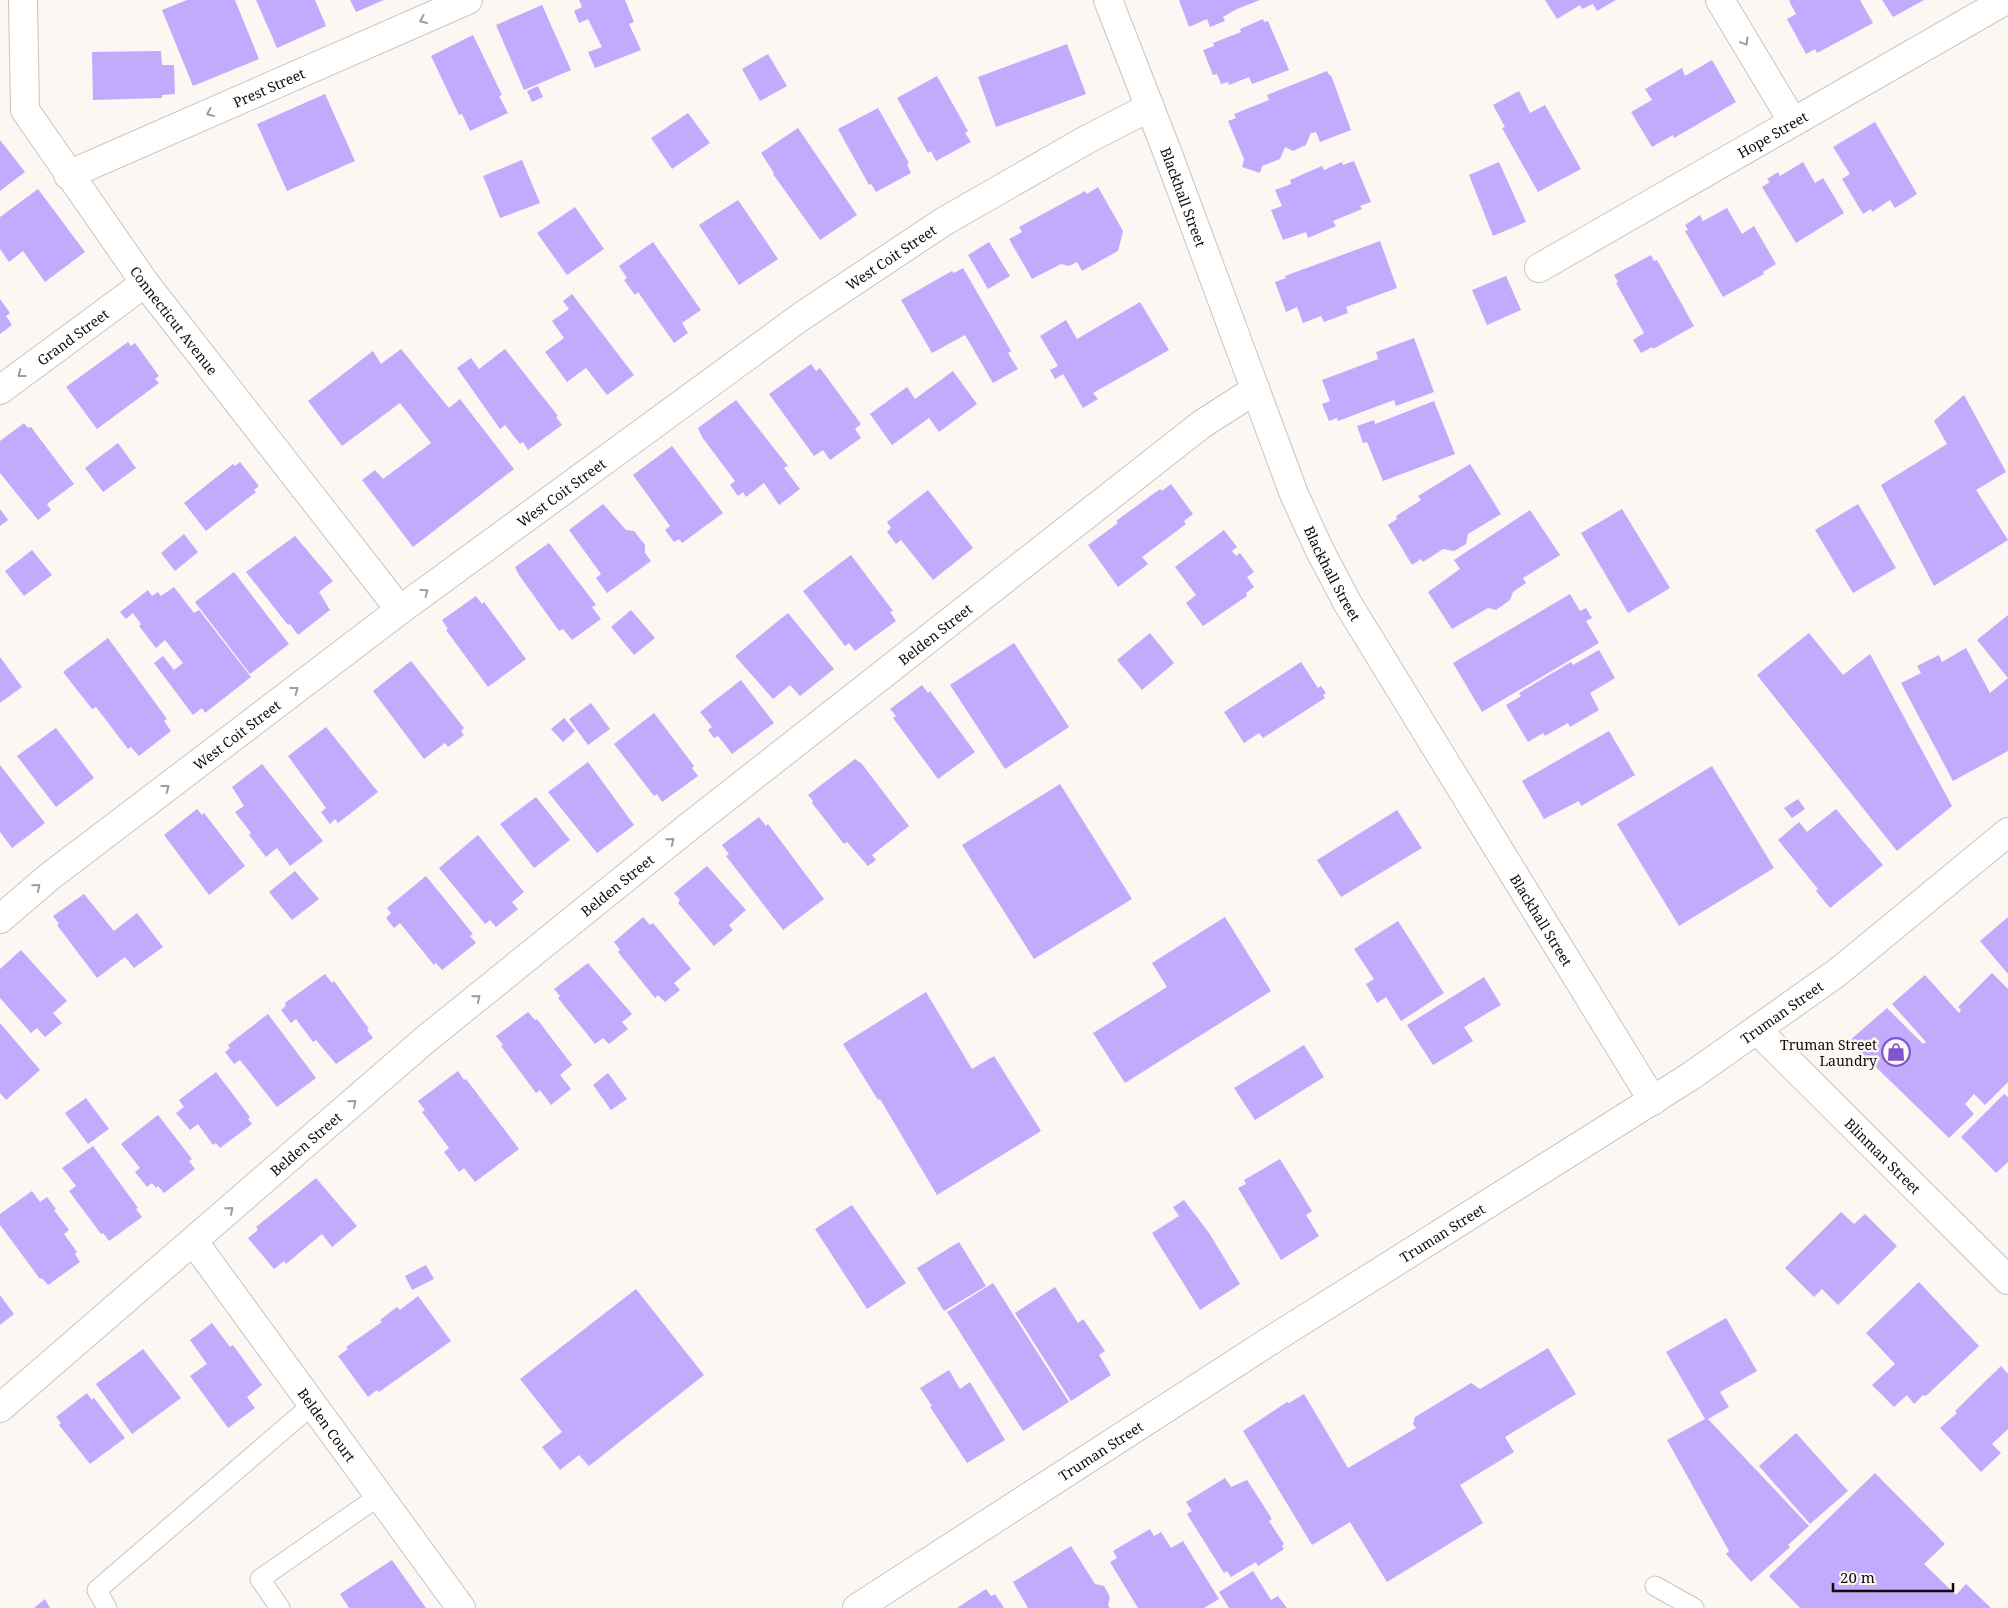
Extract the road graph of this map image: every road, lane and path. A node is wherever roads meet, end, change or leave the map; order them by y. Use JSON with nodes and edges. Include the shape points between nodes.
{"nodes":[{"id":1,"x":24,"y":0,"type":"edge"},
{"id":2,"x":468,"y":0,"type":"edge"},
{"id":3,"x":1108,"y":0,"type":"edge"},
{"id":4,"x":1720,"y":0,"type":"edge"},
{"id":5,"x":2006,"y":0,"type":"edge"},
{"id":6,"x":1150,"y":107,"type":"junction"},
{"id":7,"x":1793,"y":122,"type":"junction"},
{"id":8,"x":68,"y":175,"type":"junction"},
{"id":9,"x":1539,"y":268,"type":"dead end"},
{"id":10,"x":145,"y":283,"type":"junction"},
{"id":11,"x":0,"y":390,"type":"edge"},
{"id":12,"x":1255,"y":390,"type":"junction"},
{"id":13,"x":400,"y":610,"type":"junction"},
{"id":14,"x":2008,"y":832,"type":"edge"},
{"id":15,"x":0,"y":919,"type":"edge"},
{"id":16,"x":1757,"y":1030,"type":"junction"},
{"id":17,"x":1653,"y":1101,"type":"junction"},
{"id":18,"x":194,"y":1242,"type":"junction"},
{"id":19,"x":2008,"y":1280,"type":"edge"},
{"id":20,"x":312,"y":1405,"type":"junction"},
{"id":21,"x":0,"y":1408,"type":"edge"},
{"id":22,"x":379,"y":1496,"type":"junction"},
{"id":23,"x":1655,"y":1586,"type":"dead end"},
{"id":24,"x":107,"y":1608,"type":"edge"},
{"id":25,"x":280,"y":1608,"type":"edge"},
{"id":26,"x":461,"y":1608,"type":"edge"},
{"id":27,"x":857,"y":1608,"type":"edge"},
{"id":28,"x":1694,"y":1608,"type":"edge"}],
"edges":[{"from":1,"to":8,"type":"street","name":"Connecticut Avenue","via":[[25,110]]},
{"from":2,"to":8,"type":"street","name":"Prest Street","one_way":true},
{"from":3,"to":6,"type":"street","name":"Blackhall Street"},
{"from":4,"to":7,"type":"street","one_way":true},
{"from":5,"to":7,"type":"street","name":"Hope Street"},
{"from":6,"to":12,"type":"street","name":"Blackhall Street"},
{"from":13,"to":6,"type":"street","name":"West Coit Street","one_way":true,"via":[[827,300],[943,222]]},
{"from":7,"to":9,"type":"street","name":"Hope Street"},
{"from":8,"to":10,"type":"street","name":"Connecticut Avenue"},
{"from":10,"to":11,"type":"street","name":"Grand Street","one_way":true},
{"from":10,"to":13,"type":"street","name":"Connecticut Avenue"},
{"from":12,"to":17,"type":"street","name":"Blackhall Street","via":[[1294,494],[1348,604]]},
{"from":18,"to":12,"type":"street","name":"Belden Street","one_way":true,"via":[[426,1039],[668,843],[1202,424]]},
{"from":15,"to":13,"type":"street","name":"West Coit Street","one_way":true},
{"from":14,"to":16,"type":"street","name":"Truman Street","via":[[1838,972]]},
{"from":16,"to":17,"type":"street","name":"Truman Street"},
{"from":16,"to":19,"type":"street","name":"Blinman Street"},
{"from":17,"to":27,"type":"street","name":"Truman Street","via":[[1273,1338]]},
{"from":18,"to":20,"type":"street","name":"Belden Court"},
{"from":18,"to":21,"type":"street","name":"Belden Street"},
{"from":20,"to":22,"type":"street","name":"Belden Court"},
{"from":20,"to":24,"type":"lane","via":[[97,1590]]},
{"from":22,"to":25,"type":"lane","via":[[260,1579]]},
{"from":22,"to":26,"type":"street","name":"Belden Court"},
{"from":23,"to":28,"type":"lane"}]}
